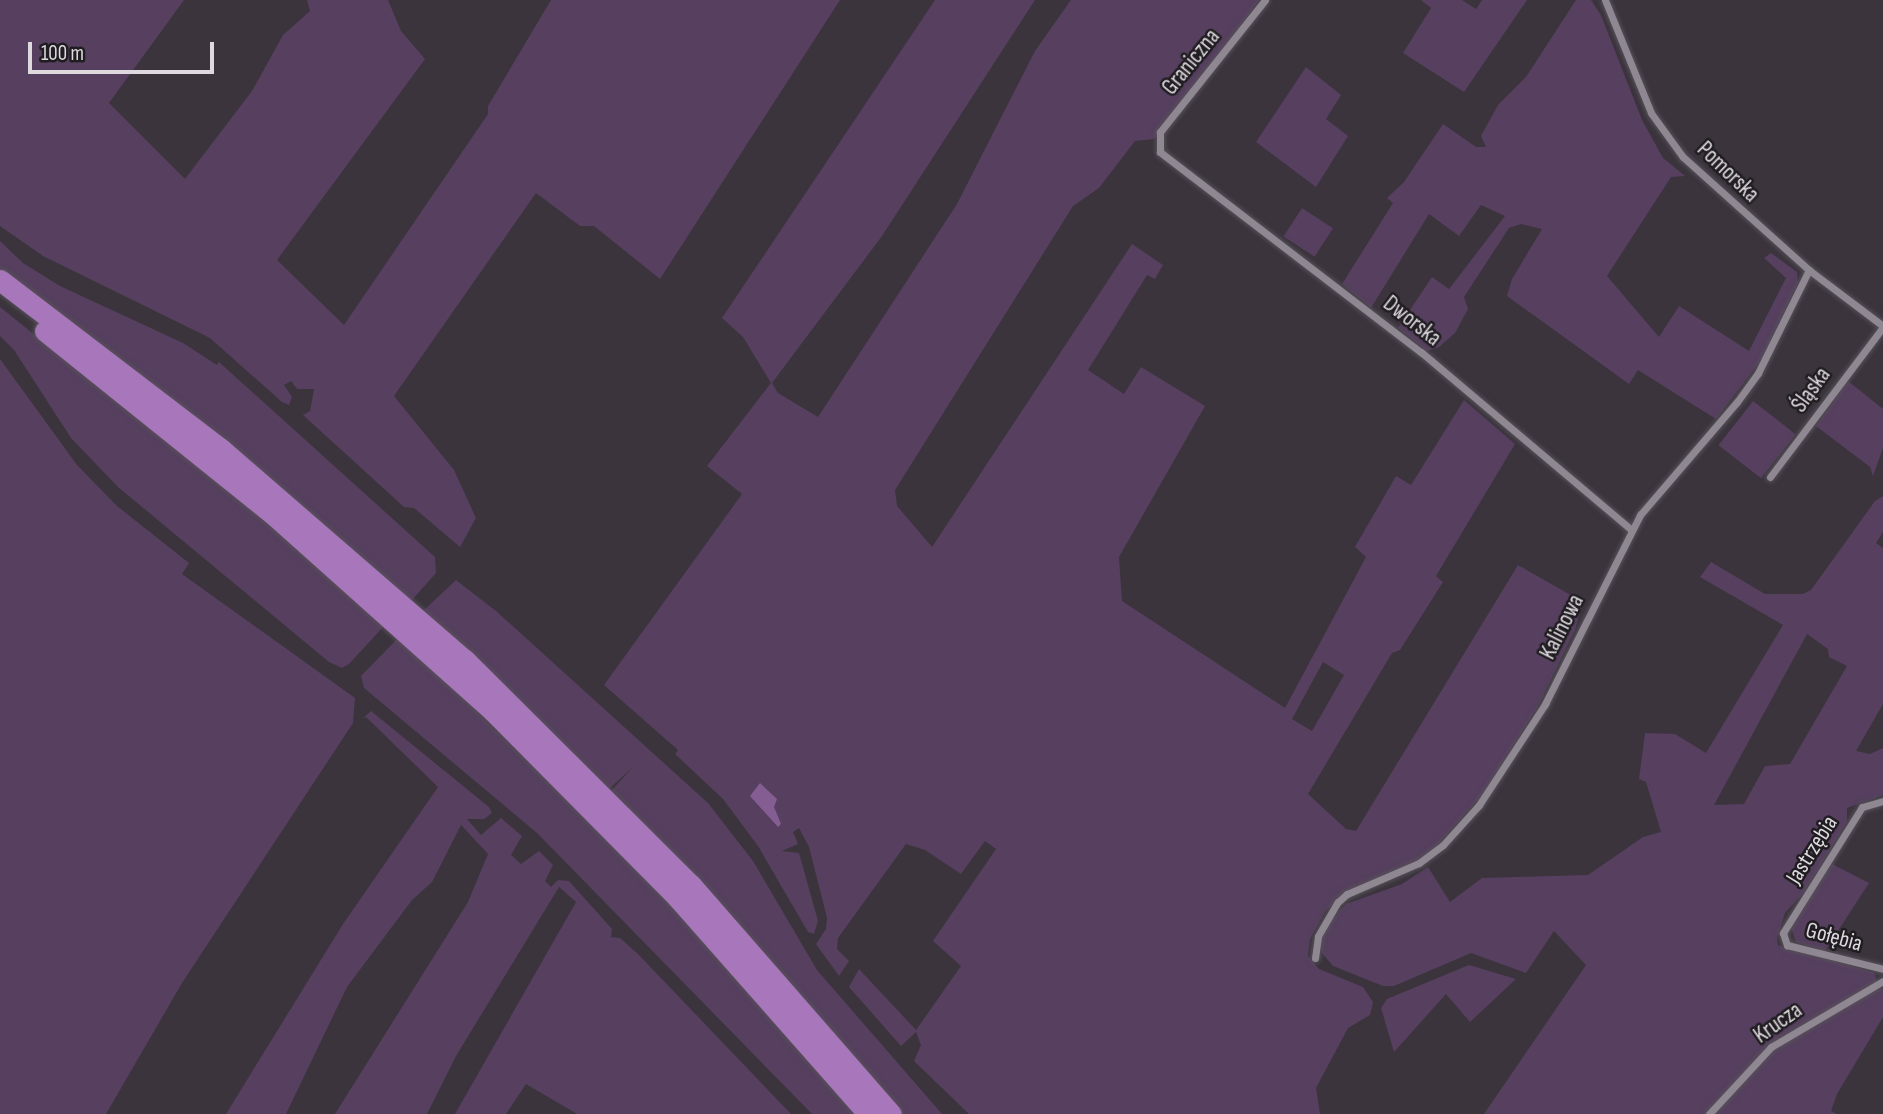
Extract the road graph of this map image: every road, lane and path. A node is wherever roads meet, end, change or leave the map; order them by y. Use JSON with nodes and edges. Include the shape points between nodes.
{"nodes":[{"id":1,"x":1265,"y":0,"type":"edge"},
{"id":2,"x":1605,"y":0,"type":"edge"},
{"id":3,"x":1160,"y":152,"type":"joint"},
{"id":4,"x":1809,"y":270,"type":"junction"},
{"id":5,"x":0,"y":280,"type":"edge"},
{"id":6,"x":0,"y":294,"type":"edge"},
{"id":7,"x":1883,"y":326,"type":"edge"},
{"id":8,"x":1770,"y":477,"type":"dead end"},
{"id":9,"x":1632,"y":530,"type":"junction"},
{"id":10,"x":1883,"y":801,"type":"edge"},
{"id":11,"x":1783,"y":933,"type":"joint"},
{"id":12,"x":1315,"y":958,"type":"dead end"},
{"id":13,"x":1883,"y":969,"type":"edge"},
{"id":14,"x":1883,"y":981,"type":"edge"},
{"id":15,"x":868,"y":1114,"type":"edge"},
{"id":16,"x":891,"y":1114,"type":"edge"},
{"id":17,"x":1709,"y":1114,"type":"edge"}],
"edges":[{"from":1,"to":3,"type":"street","name":"Graniczna","via":[[1160,132]]},
{"from":2,"to":4,"type":"street","name":"Pomorska","via":[[1651,113],[1673,145],[1713,188]]},
{"from":3,"to":9,"type":"street","name":"Dworska","via":[[1421,352]]},
{"from":4,"to":7,"type":"street","name":"Pomorska"},
{"from":4,"to":9,"type":"street","name":"Kalinowa","via":[[1751,383]]},
{"from":5,"to":16,"type":"main road","via":[[241,465],[465,660],[691,885]]},
{"from":6,"to":15,"type":"main road","via":[[275,516],[475,694],[677,897]]},
{"from":7,"to":8,"type":"street","name":"Śląska"},
{"from":9,"to":12,"type":"street","name":"Kalinowa","via":[[1545,704],[1479,805],[1444,845],[1419,863],[1347,894],[1323,925]]},
{"from":10,"to":11,"type":"street","name":"Jastrzębia","via":[[1862,807]]},
{"from":11,"to":13,"type":"street","name":"Gołębia","via":[[1787,945]]},
{"from":14,"to":17,"type":"street","name":"Krucza","via":[[1771,1047]]}]}
